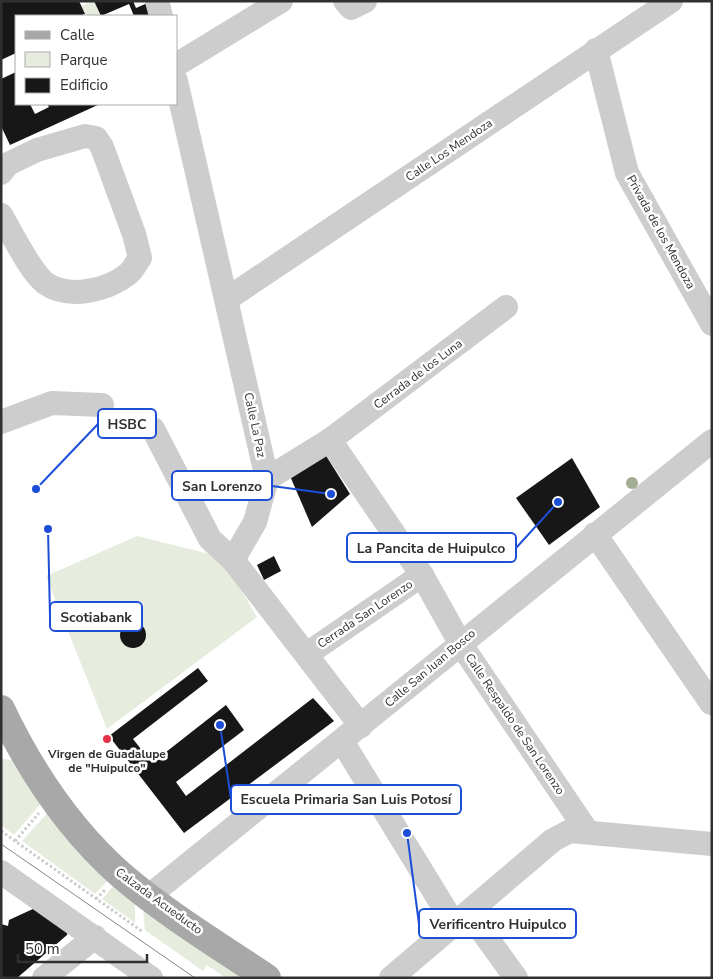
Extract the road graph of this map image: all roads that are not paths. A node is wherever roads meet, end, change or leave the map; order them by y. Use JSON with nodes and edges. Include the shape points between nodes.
{"nodes":[{"id":1,"x":158,"y":1,"type":"edge"},
{"id":2,"x":281,"y":1,"type":"edge"},
{"id":3,"x":345,"y":1,"type":"edge"},
{"id":4,"x":364,"y":1,"type":"edge"},
{"id":5,"x":671,"y":1,"type":"edge"},
{"id":6,"x":161,"y":15,"type":"edge"},
{"id":7,"x":596,"y":50,"type":"junction"},
{"id":8,"x":178,"y":64,"type":"edge"},
{"id":9,"x":178,"y":90,"type":"edge"},
{"id":10,"x":1,"y":173,"type":"edge"},
{"id":11,"x":1,"y":215,"type":"edge"},
{"id":12,"x":227,"y":299,"type":"junction"},
{"id":13,"x":506,"y":307,"type":"dead end"},
{"id":14,"x":712,"y":324,"type":"edge"},
{"id":15,"x":102,"y":405,"type":"dead end"},
{"id":16,"x":1,"y":422,"type":"edge"},
{"id":17,"x":154,"y":429,"type":"dead end"},
{"id":18,"x":330,"y":440,"type":"junction"},
{"id":19,"x":712,"y":441,"type":"edge"},
{"id":20,"x":267,"y":478,"type":"junction"},
{"id":21,"x":595,"y":534,"type":"junction"},
{"id":22,"x":233,"y":560,"type":"junction"},
{"id":23,"x":422,"y":575,"type":"junction"},
{"id":24,"x":460,"y":643,"type":"junction"},
{"id":25,"x":307,"y":654,"type":"junction"},
{"id":26,"x":711,"y":704,"type":"edge"},
{"id":27,"x":1,"y":709,"type":"edge"},
{"id":28,"x":360,"y":726,"type":"junction"},
{"id":29,"x":342,"y":741,"type":"junction"},
{"id":30,"x":587,"y":831,"type":"junction"},
{"id":31,"x":712,"y":844,"type":"edge"},
{"id":32,"x":1,"y":872,"type":"edge"},
{"id":33,"x":149,"y":896,"type":"junction"},
{"id":34,"x":462,"y":918,"type":"junction"},
{"id":35,"x":95,"y":937,"type":"junction"},
{"id":36,"x":44,"y":978,"type":"edge"},
{"id":37,"x":151,"y":978,"type":"edge"},
{"id":38,"x":267,"y":978,"type":"edge"},
{"id":39,"x":390,"y":978,"type":"edge"},
{"id":40,"x":516,"y":978,"type":"edge"}],
"edges":[{"from":1,"to":6,"type":"street"},
{"from":2,"to":8,"type":"street"},
{"from":3,"to":4,"type":"street","via":[[351,8]]},
{"from":5,"to":7,"type":"street","name":"Calle Los Mendoza"},
{"from":7,"to":12,"type":"street","name":"Calle Los Mendoza"},
{"from":7,"to":14,"type":"street","name":"Privada de los Mendoza","via":[[628,173]]},
{"from":9,"to":12,"type":"street","name":"Calle La Paz","via":[[204,213]]},
{"from":10,"to":11,"type":"street","via":[[8,164],[37,150],[85,136],[96,138],[134,234],[140,258],[129,273],[97,290],[70,292],[46,283],[25,257]]},
{"from":12,"to":20,"type":"street","name":"Calle La Paz"},
{"from":13,"to":18,"type":"street","name":"Cerrada de los Luna"},
{"from":15,"to":16,"type":"street","via":[[52,403]]},
{"from":17,"to":22,"type":"street","via":[[210,539]]},
{"from":18,"to":20,"type":"street","name":"Cerrada de los Luna"},
{"from":18,"to":23,"type":"street","name":"Calle Respaldo de San Lorenzo"},
{"from":19,"to":21,"type":"street","name":"Calle San Juan Bosco"},
{"from":20,"to":22,"type":"street","name":"Calle La Paz","via":[[255,522]]},
{"from":21,"to":24,"type":"street","name":"Calle San Juan Bosco"},
{"from":21,"to":26,"type":"street"},
{"from":22,"to":25,"type":"street"},
{"from":23,"to":24,"type":"street","name":"Calle Respaldo de San Lorenzo"},
{"from":23,"to":25,"type":"street","name":"Cerrada San Lorenzo"},
{"from":24,"to":28,"type":"street","name":"Calle San Juan Bosco"},
{"from":24,"to":30,"type":"street","name":"Calle Respaldo de San Lorenzo"},
{"from":25,"to":28,"type":"street"},
{"from":27,"to":33,"type":"main road","name":"Calzada Acueducto","via":[[53,798],[108,863]]},
{"from":28,"to":29,"type":"street","name":"Calle San Juan Bosco"},
{"from":29,"to":33,"type":"street","name":"Calle San Juan Bosco"},
{"from":29,"to":34,"type":"street"},
{"from":30,"to":31,"type":"street"},
{"from":30,"to":34,"type":"street","via":[[570,831],[553,840]]},
{"from":32,"to":35,"type":"street"},
{"from":33,"to":38,"type":"main road","name":"Calzada Acueducto"},
{"from":34,"to":39,"type":"street"},
{"from":34,"to":40,"type":"street"},
{"from":35,"to":36,"type":"street"},
{"from":35,"to":37,"type":"street"}]}
